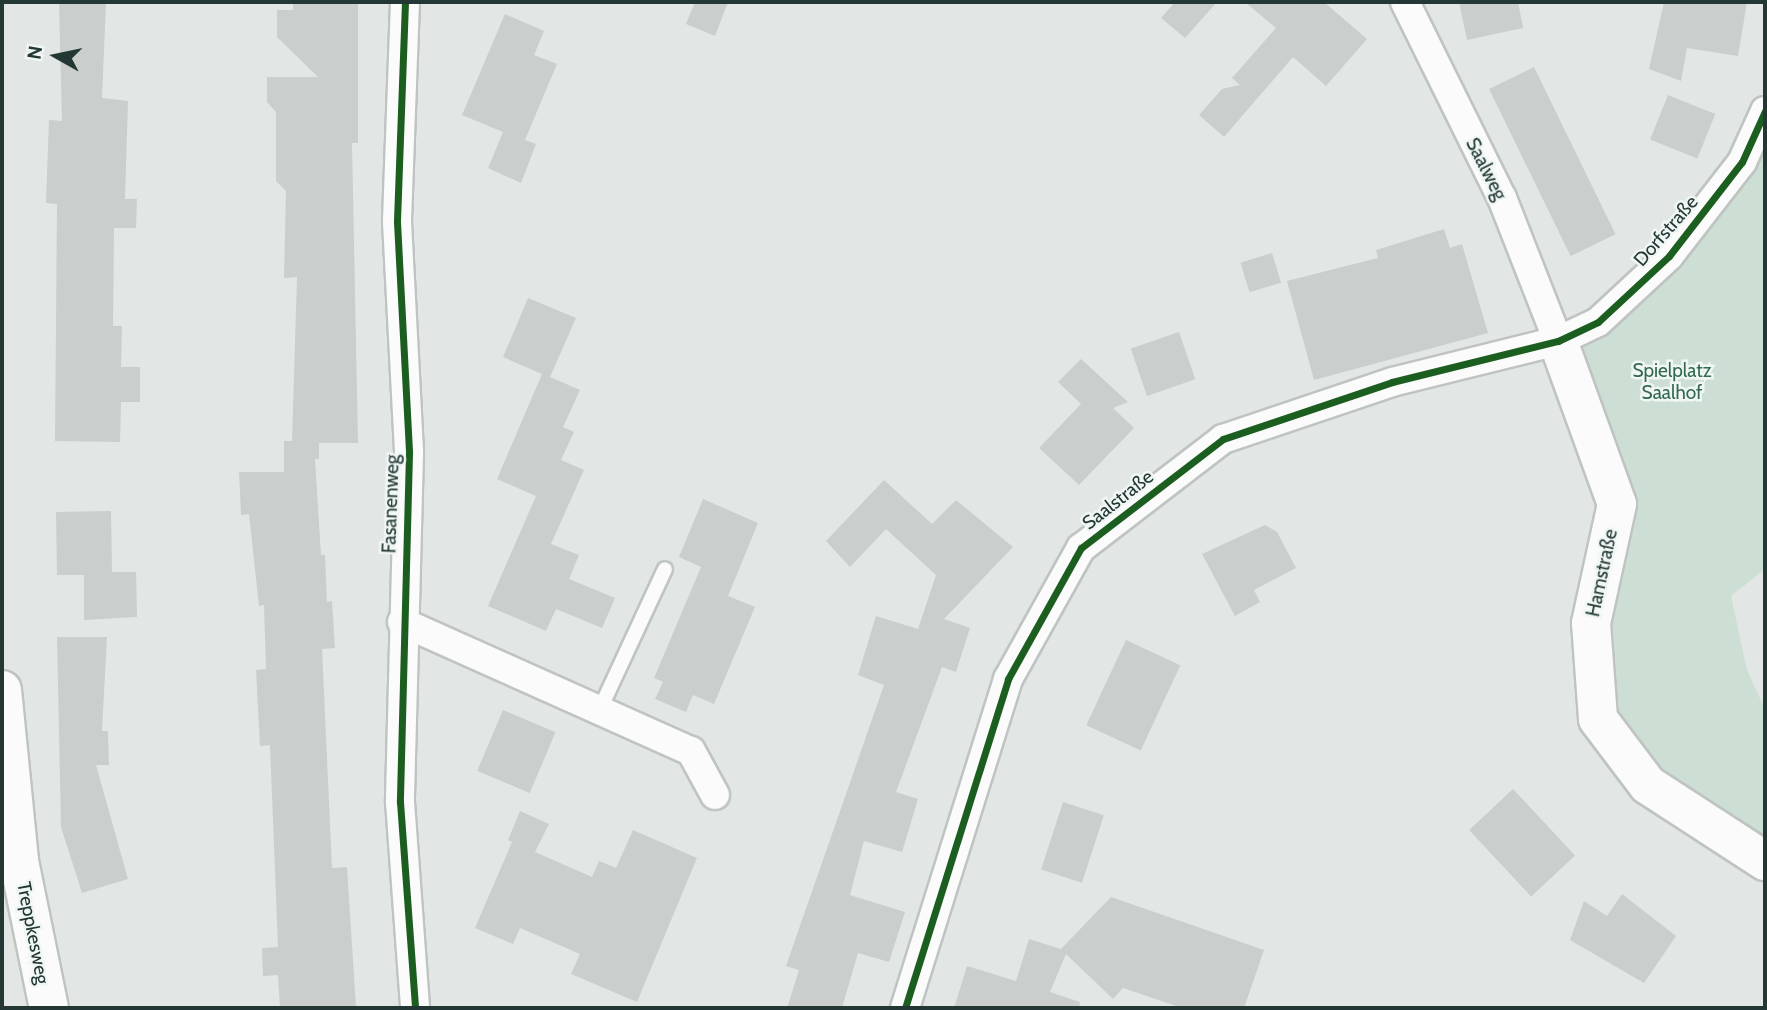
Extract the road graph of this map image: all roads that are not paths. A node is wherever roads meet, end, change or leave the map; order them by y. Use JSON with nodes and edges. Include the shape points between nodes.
{"nodes":[{"id":1,"x":405,"y":2,"type":"edge"},
{"id":2,"x":1405,"y":2,"type":"edge"},
{"id":3,"x":1765,"y":111,"type":"edge"},
{"id":4,"x":1558,"y":341,"type":"junction"},
{"id":5,"x":665,"y":569,"type":"dead end"},
{"id":6,"x":402,"y":622,"type":"junction"},
{"id":7,"x":2,"y":690,"type":"edge"},
{"id":8,"x":600,"y":709,"type":"junction"},
{"id":9,"x":715,"y":794,"type":"dead end"},
{"id":10,"x":1765,"y":861,"type":"edge"},
{"id":11,"x":49,"y":1008,"type":"edge"},
{"id":12,"x":415,"y":1008,"type":"edge"},
{"id":13,"x":905,"y":1008,"type":"edge"}],
"edges":[{"from":1,"to":6,"type":"street","name":"Fasanenweg","via":[[397,222],[409,453]]},
{"from":2,"to":4,"type":"street","name":"Saalweg","via":[[1502,198]]},
{"from":3,"to":4,"type":"street","name":"Dorfstraße","via":[[1742,162],[1669,256],[1598,321]]},
{"from":4,"to":10,"type":"street","name":"Hamstraße","via":[[1617,504],[1591,623],[1598,719],[1648,785]]},
{"from":4,"to":13,"type":"street","name":"Saalstraße","via":[[1392,382],[1223,439],[1081,548],[1008,679]]},
{"from":5,"to":8,"type":"lane"},
{"from":6,"to":8,"type":"street"},
{"from":6,"to":12,"type":"street","name":"Fasanenweg","via":[[400,802]]},
{"from":7,"to":11,"type":"street","name":"Treppkesweg","via":[[19,861]]},
{"from":8,"to":9,"type":"street","via":[[691,751]]}]}
